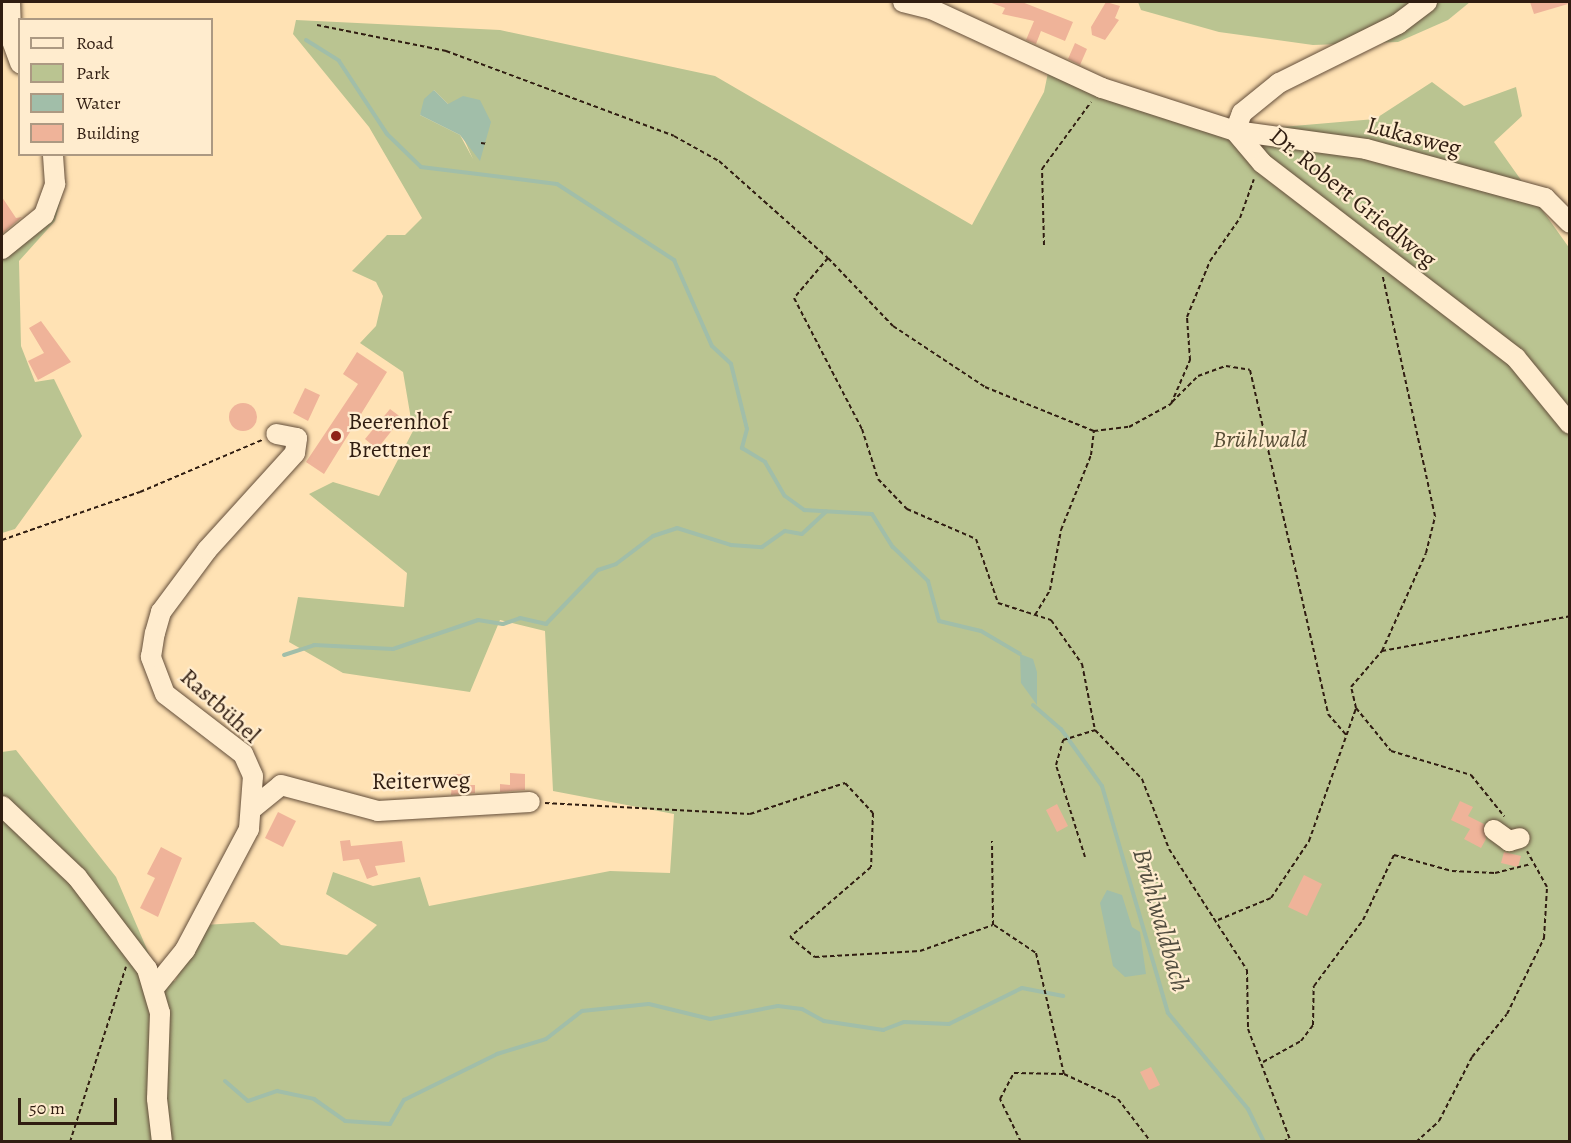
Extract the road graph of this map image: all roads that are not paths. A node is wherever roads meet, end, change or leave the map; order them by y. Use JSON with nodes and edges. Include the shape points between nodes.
{"nodes":[{"id":1,"x":10,"y":2,"type":"edge"},
{"id":2,"x":903,"y":2,"type":"edge"},
{"id":3,"x":1427,"y":2,"type":"edge"},
{"id":4,"x":18,"y":57,"type":"edge"},
{"id":5,"x":1234,"y":131,"type":"junction"},
{"id":6,"x":53,"y":156,"type":"edge"},
{"id":7,"x":1569,"y":223,"type":"edge"},
{"id":8,"x":2,"y":249,"type":"edge"},
{"id":9,"x":1569,"y":424,"type":"edge"},
{"id":10,"x":276,"y":434,"type":"road end"},
{"id":11,"x":530,"y":802,"type":"road end"},
{"id":12,"x":2,"y":806,"type":"edge"},
{"id":13,"x":253,"y":808,"type":"junction"},
{"id":14,"x":1494,"y":830,"type":"dead end"},
{"id":15,"x":1520,"y":838,"type":"road end"},
{"id":16,"x":155,"y":987,"type":"junction"},
{"id":17,"x":162,"y":1142,"type":"edge"}],
"edges":[{"from":1,"to":4,"type":"street","via":[[11,38]]},
{"from":2,"to":5,"type":"street","name":"Dr. Robert Griedlweg","via":[[931,9],[1102,88]]},
{"from":3,"to":5,"type":"street","via":[[1398,24],[1279,83],[1242,113]]},
{"from":5,"to":7,"type":"street","name":"Lukasweg","via":[[1366,149],[1545,198]]},
{"from":5,"to":9,"type":"street","name":"Dr. Robert Griedlweg","via":[[1262,163],[1516,358]]},
{"from":6,"to":8,"type":"street","via":[[55,184],[44,215]]},
{"from":10,"to":13,"type":"street","name":"Rastbühel","via":[[297,438],[295,453],[207,550],[161,612],[150,657],[165,694],[243,754],[253,776]]},
{"from":11,"to":13,"type":"street","name":"Reiterweg","via":[[378,811],[281,785]]},
{"from":12,"to":16,"type":"street","via":[[77,877],[133,948]]},
{"from":13,"to":16,"type":"street","name":"Rastbühel","via":[[249,829],[185,950]]},
{"from":14,"to":15,"type":"street","via":[[1509,841]]},
{"from":16,"to":17,"type":"street","via":[[162,1037],[157,1099]]}]}
